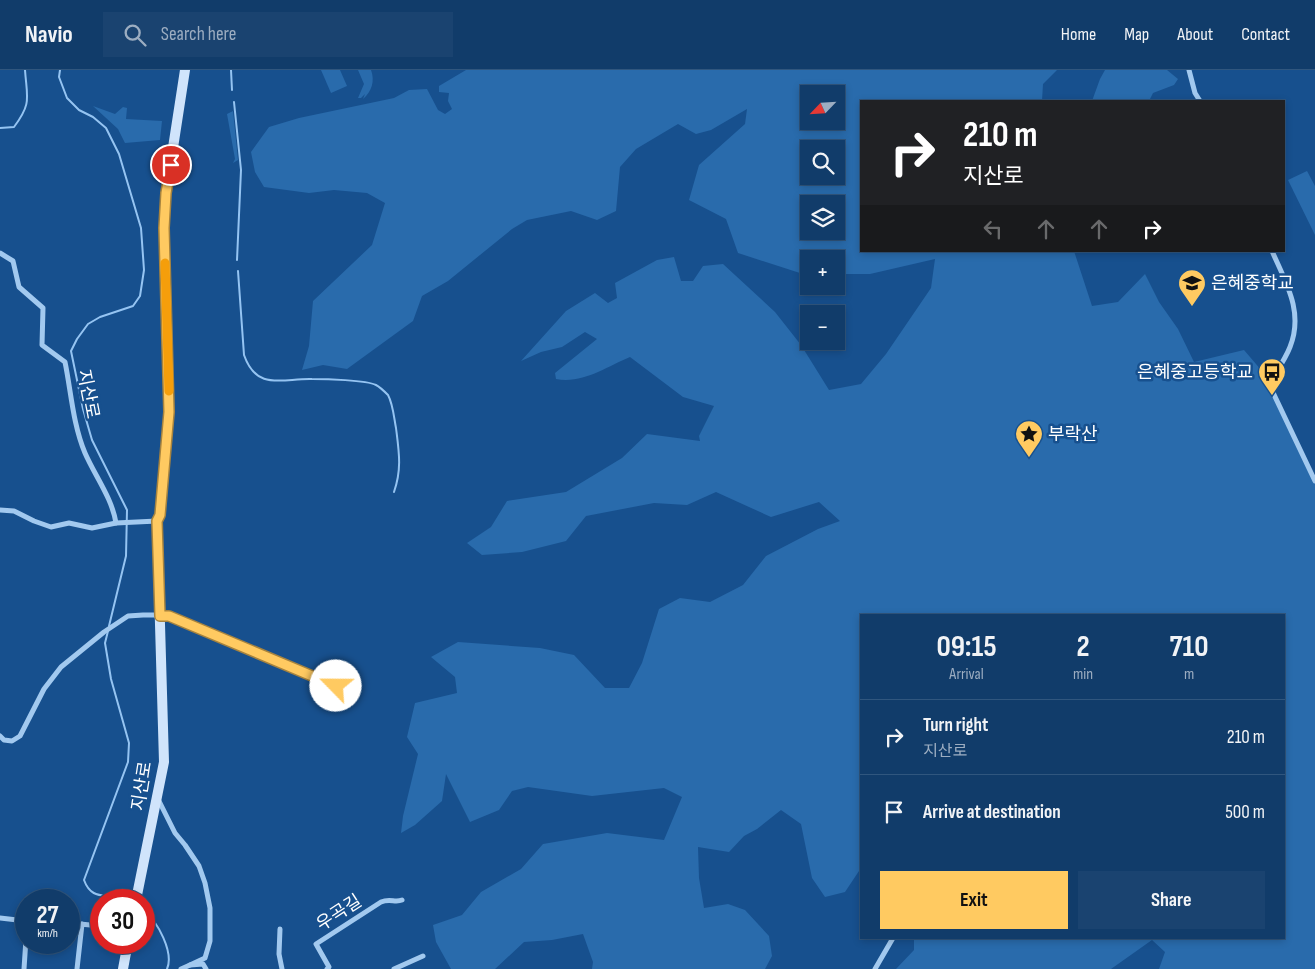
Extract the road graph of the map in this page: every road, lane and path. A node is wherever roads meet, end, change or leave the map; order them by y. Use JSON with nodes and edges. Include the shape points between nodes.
{"nodes":[{"id":1,"x":185,"y":70,"type":"edge"},
{"id":2,"x":1189,"y":70,"type":"edge"},
{"id":3,"x":1199,"y":100,"type":"edge"},
{"id":4,"x":1272,"y":252,"type":"edge"},
{"id":5,"x":0,"y":253,"type":"edge"},
{"id":6,"x":1315,"y":481,"type":"edge"},
{"id":7,"x":0,"y":510,"type":"edge"},
{"id":8,"x":157,"y":521,"type":"junction"},
{"id":9,"x":119,"y":523,"type":"junction"},
{"id":10,"x":160,"y":616,"type":"junction"},
{"id":11,"x":336,"y":686,"type":"dead end"},
{"id":12,"x":0,"y":736,"type":"edge"},
{"id":13,"x":157,"y":798,"type":"junction"},
{"id":14,"x":138,"y":889,"type":"edge"},
{"id":15,"x":402,"y":900,"type":"dead end"},
{"id":16,"x":0,"y":918,"type":"edge"},
{"id":17,"x":15,"y":920,"type":"edge"},
{"id":18,"x":82,"y":924,"type":"joint"},
{"id":19,"x":90,"y":925,"type":"edge"},
{"id":20,"x":280,"y":929,"type":"dead end"},
{"id":21,"x":892,"y":939,"type":"edge"},
{"id":22,"x":25,"y":954,"type":"edge"},
{"id":23,"x":126,"y":954,"type":"edge"},
{"id":24,"x":423,"y":956,"type":"dead end"},
{"id":25,"x":190,"y":965,"type":"junction"},
{"id":26,"x":24,"y":969,"type":"edge"},
{"id":27,"x":77,"y":969,"type":"edge"},
{"id":28,"x":123,"y":969,"type":"edge"},
{"id":29,"x":181,"y":969,"type":"edge"},
{"id":30,"x":206,"y":969,"type":"edge"},
{"id":31,"x":282,"y":969,"type":"edge"},
{"id":32,"x":327,"y":969,"type":"edge"},
{"id":33,"x":394,"y":969,"type":"edge"},
{"id":34,"x":875,"y":969,"type":"edge"}],
"edges":[{"from":1,"to":8,"type":"main road","name":"지산로","via":[[166,193],[169,412]]},
{"from":2,"to":3,"type":"street"},
{"from":4,"to":6,"type":"street","via":[[1296,315],[1290,349],[1269,384]]},
{"from":5,"to":9,"type":"street","name":"지산로","via":[[13,261],[19,287],[43,308],[42,345],[65,362],[84,451]]},
{"from":7,"to":9,"type":"street","via":[[14,512],[51,527],[69,523],[92,528]]},
{"from":8,"to":9,"type":"street"},
{"from":8,"to":10,"type":"main road","name":"지산로"},
{"from":10,"to":11,"type":"street","via":[[169,616]]},
{"from":10,"to":12,"type":"street","via":[[128,616],[104,632],[61,667],[44,689],[20,736],[12,741]]},
{"from":10,"to":13,"type":"main road","name":"지산로","via":[[164,762]]},
{"from":13,"to":14,"type":"main road","name":"지산로"},
{"from":13,"to":25,"type":"street","via":[[175,833],[199,866],[210,908],[210,941],[205,958]]},
{"from":15,"to":32,"type":"street","name":"우곡길","via":[[381,902],[316,944],[327,961]]},
{"from":16,"to":17,"type":"street"},
{"from":18,"to":19,"type":"street"},
{"from":18,"to":27,"type":"street"},
{"from":20,"to":31,"type":"street"},
{"from":21,"to":34,"type":"street"},
{"from":22,"to":26,"type":"street"},
{"from":23,"to":28,"type":"main road"},
{"from":24,"to":33,"type":"street"},
{"from":25,"to":29,"type":"street"},
{"from":25,"to":30,"type":"street","via":[[203,964]]}]}
